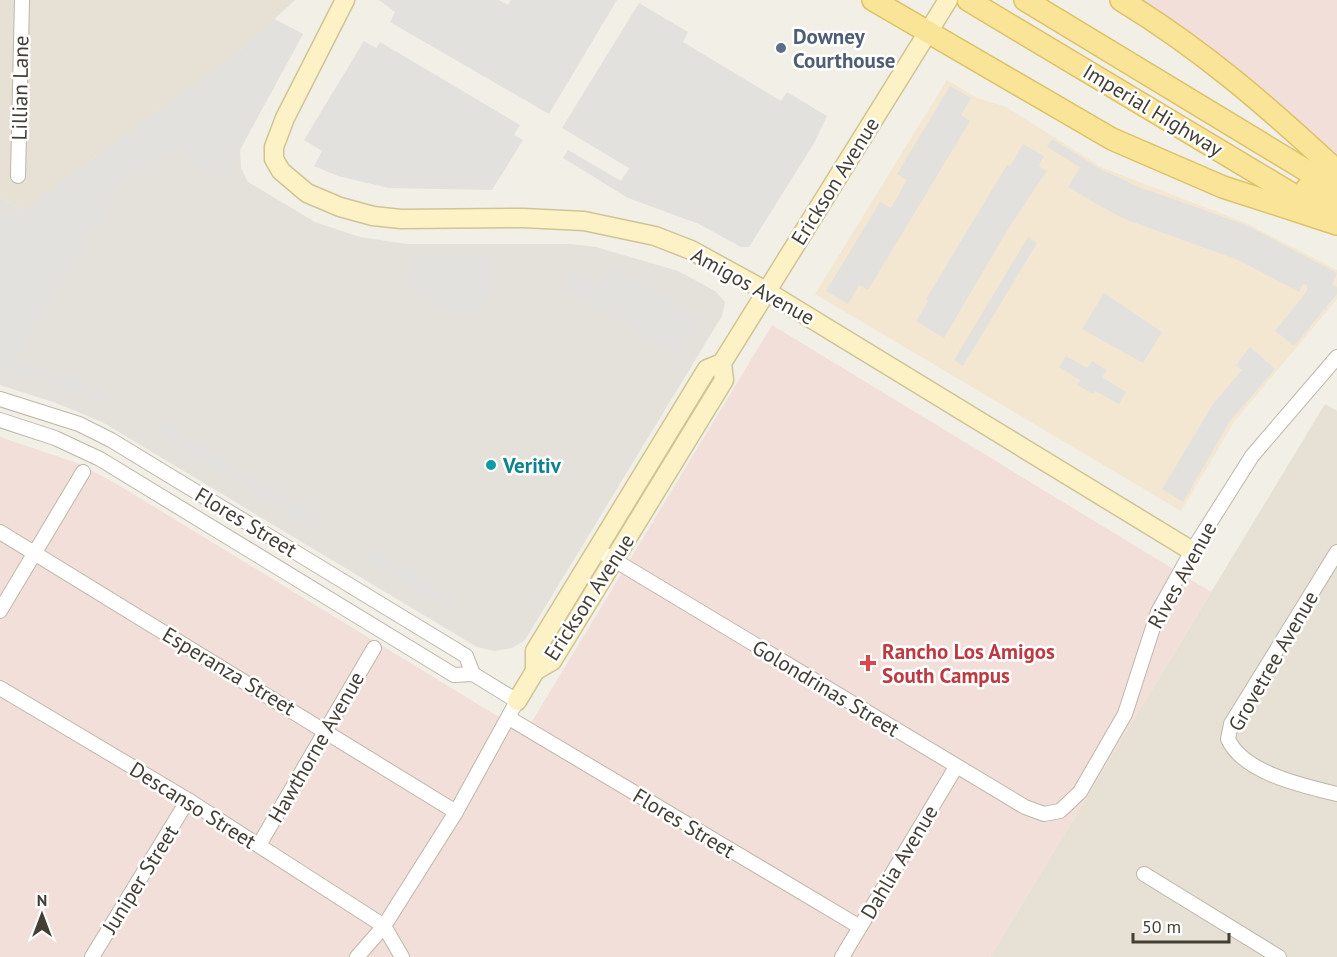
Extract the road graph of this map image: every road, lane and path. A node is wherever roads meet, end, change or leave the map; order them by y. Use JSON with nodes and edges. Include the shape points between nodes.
{"nodes":[{"id":1,"x":22,"y":0,"type":"edge"},
{"id":2,"x":345,"y":0,"type":"edge"},
{"id":3,"x":873,"y":0,"type":"edge"},
{"id":4,"x":948,"y":0,"type":"edge"},
{"id":5,"x":968,"y":0,"type":"edge"},
{"id":6,"x":1024,"y":0,"type":"edge"},
{"id":7,"x":1121,"y":0,"type":"edge"},
{"id":8,"x":927,"y":34,"type":"junction"},
{"id":9,"x":1242,"y":163,"type":"junction"},
{"id":10,"x":1337,"y":171,"type":"edge"},
{"id":11,"x":18,"y":176,"type":"dead end"},
{"id":12,"x":1337,"y":189,"type":"edge"},
{"id":13,"x":1337,"y":205,"type":"edge"},
{"id":14,"x":1337,"y":223,"type":"edge"},
{"id":15,"x":766,"y":291,"type":"junction"},
{"id":16,"x":1337,"y":357,"type":"edge"},
{"id":17,"x":723,"y":363,"type":"junction"},
{"id":18,"x":0,"y":399,"type":"edge"},
{"id":19,"x":0,"y":420,"type":"edge"},
{"id":20,"x":83,"y":472,"type":"dead end"},
{"id":21,"x":0,"y":532,"type":"edge"},
{"id":22,"x":596,"y":550,"type":"junction"},
{"id":23,"x":1192,"y":551,"type":"junction"},
{"id":24,"x":1337,"y":552,"type":"edge"},
{"id":25,"x":35,"y":554,"type":"junction"},
{"id":26,"x":615,"y":561,"type":"junction"},
{"id":27,"x":0,"y":611,"type":"edge"},
{"id":28,"x":374,"y":648,"type":"dead end"},
{"id":29,"x":535,"y":671,"type":"junction"},
{"id":30,"x":472,"y":674,"type":"junction"},
{"id":31,"x":0,"y":688,"type":"edge"},
{"id":32,"x":518,"y":701,"type":"junction"},
{"id":33,"x":509,"y":718,"type":"junction"},
{"id":34,"x":326,"y":731,"type":"junction"},
{"id":35,"x":956,"y":766,"type":"junction"},
{"id":36,"x":1337,"y":794,"type":"edge"},
{"id":37,"x":188,"y":800,"type":"junction"},
{"id":38,"x":456,"y":812,"type":"junction"},
{"id":39,"x":1060,"y":812,"type":"joint"},
{"id":40,"x":259,"y":845,"type":"junction"},
{"id":41,"x":1144,"y":874,"type":"dead end"},
{"id":42,"x":384,"y":926,"type":"junction"},
{"id":43,"x":860,"y":927,"type":"junction"},
{"id":44,"x":92,"y":957,"type":"edge"},
{"id":45,"x":357,"y":957,"type":"edge"},
{"id":46,"x":402,"y":957,"type":"edge"},
{"id":47,"x":842,"y":957,"type":"edge"},
{"id":48,"x":1279,"y":957,"type":"edge"}],
"edges":[{"from":1,"to":11,"type":"street","name":"Lillian Lane"},
{"from":2,"to":15,"type":"street","name":"Amigos Avenue","via":[[274,147],[280,171],[308,193],[373,216],[410,220],[523,218],[621,226],[691,250]]},
{"from":3,"to":8,"type":"main road"},
{"from":4,"to":8,"type":"street","name":"Erickson Avenue"},
{"from":5,"to":9,"type":"main road","name":"Imperial Highway"},
{"from":6,"to":12,"type":"main road","name":"Imperial Highway"},
{"from":7,"to":10,"type":"main road","via":[[1171,30],[1238,80]]},
{"from":8,"to":14,"type":"main road","via":[[1112,140],[1223,187]]},
{"from":8,"to":15,"type":"street","name":"Erickson Avenue"},
{"from":9,"to":13,"type":"main road","via":[[1303,185]]},
{"from":9,"to":14,"type":"main road","name":"Imperial Highway"},
{"from":15,"to":17,"type":"street","name":"Erickson Avenue"},
{"from":15,"to":23,"type":"street","name":"Amigos Avenue"},
{"from":16,"to":23,"type":"street","name":"Rives Avenue","via":[[1252,456]]},
{"from":17,"to":22,"type":"street","name":"Erickson Avenue","via":[[707,369]]},
{"from":17,"to":26,"type":"street","name":"Erickson Avenue","via":[[724,380]]},
{"from":18,"to":30,"type":"street","name":"Flores Street","via":[[68,420],[111,440],[466,656]]},
{"from":19,"to":30,"type":"street","name":"Flores Street","via":[[55,438],[100,459],[454,675]]},
{"from":20,"to":25,"type":"street"},
{"from":21,"to":25,"type":"street","name":"Esperanza Street"},
{"from":22,"to":26,"type":"street","name":"Golondrinas Street"},
{"from":22,"to":29,"type":"street","name":"Erickson Avenue","via":[[535,651]]},
{"from":23,"to":39,"type":"street","name":"Rives Avenue","via":[[1158,612],[1125,714],[1080,792]]},
{"from":24,"to":36,"type":"street","name":"Grovetree Avenue","via":[[1231,724],[1228,739],[1238,754],[1260,768],[1291,783]]},
{"from":25,"to":27,"type":"street"},
{"from":25,"to":34,"type":"street","name":"Esperanza Street"},
{"from":26,"to":29,"type":"street","name":"Erickson Avenue","via":[[552,661]]},
{"from":26,"to":35,"type":"street","name":"Golondrinas Street"},
{"from":28,"to":34,"type":"street","name":"Hawthorne Avenue"},
{"from":29,"to":32,"type":"street","name":"Erickson Avenue"},
{"from":30,"to":32,"type":"street","name":"Flores Street"},
{"from":31,"to":37,"type":"street","name":"Descanso Street"},
{"from":32,"to":33,"type":"street","name":"Erickson Avenue"},
{"from":33,"to":38,"type":"street","name":"Erickson Avenue"},
{"from":33,"to":43,"type":"street","name":"Flores Street"},
{"from":34,"to":38,"type":"street","name":"Esperanza Street"},
{"from":34,"to":40,"type":"street","name":"Hawthorne Avenue"},
{"from":35,"to":39,"type":"street","name":"Golondrinas Street","via":[[1025,807],[1044,814]]},
{"from":35,"to":43,"type":"street","name":"Dahlia Avenue"},
{"from":37,"to":40,"type":"street","name":"Descanso Street"},
{"from":37,"to":44,"type":"street","name":"Juniper Street"},
{"from":38,"to":42,"type":"street","name":"Erickson Avenue"},
{"from":40,"to":42,"type":"street","name":"Descanso Street"},
{"from":41,"to":48,"type":"street"},
{"from":42,"to":45,"type":"street","name":"Erickson Avenue"},
{"from":42,"to":46,"type":"street"},
{"from":43,"to":47,"type":"street","name":"Dahlia Avenue"}]}
